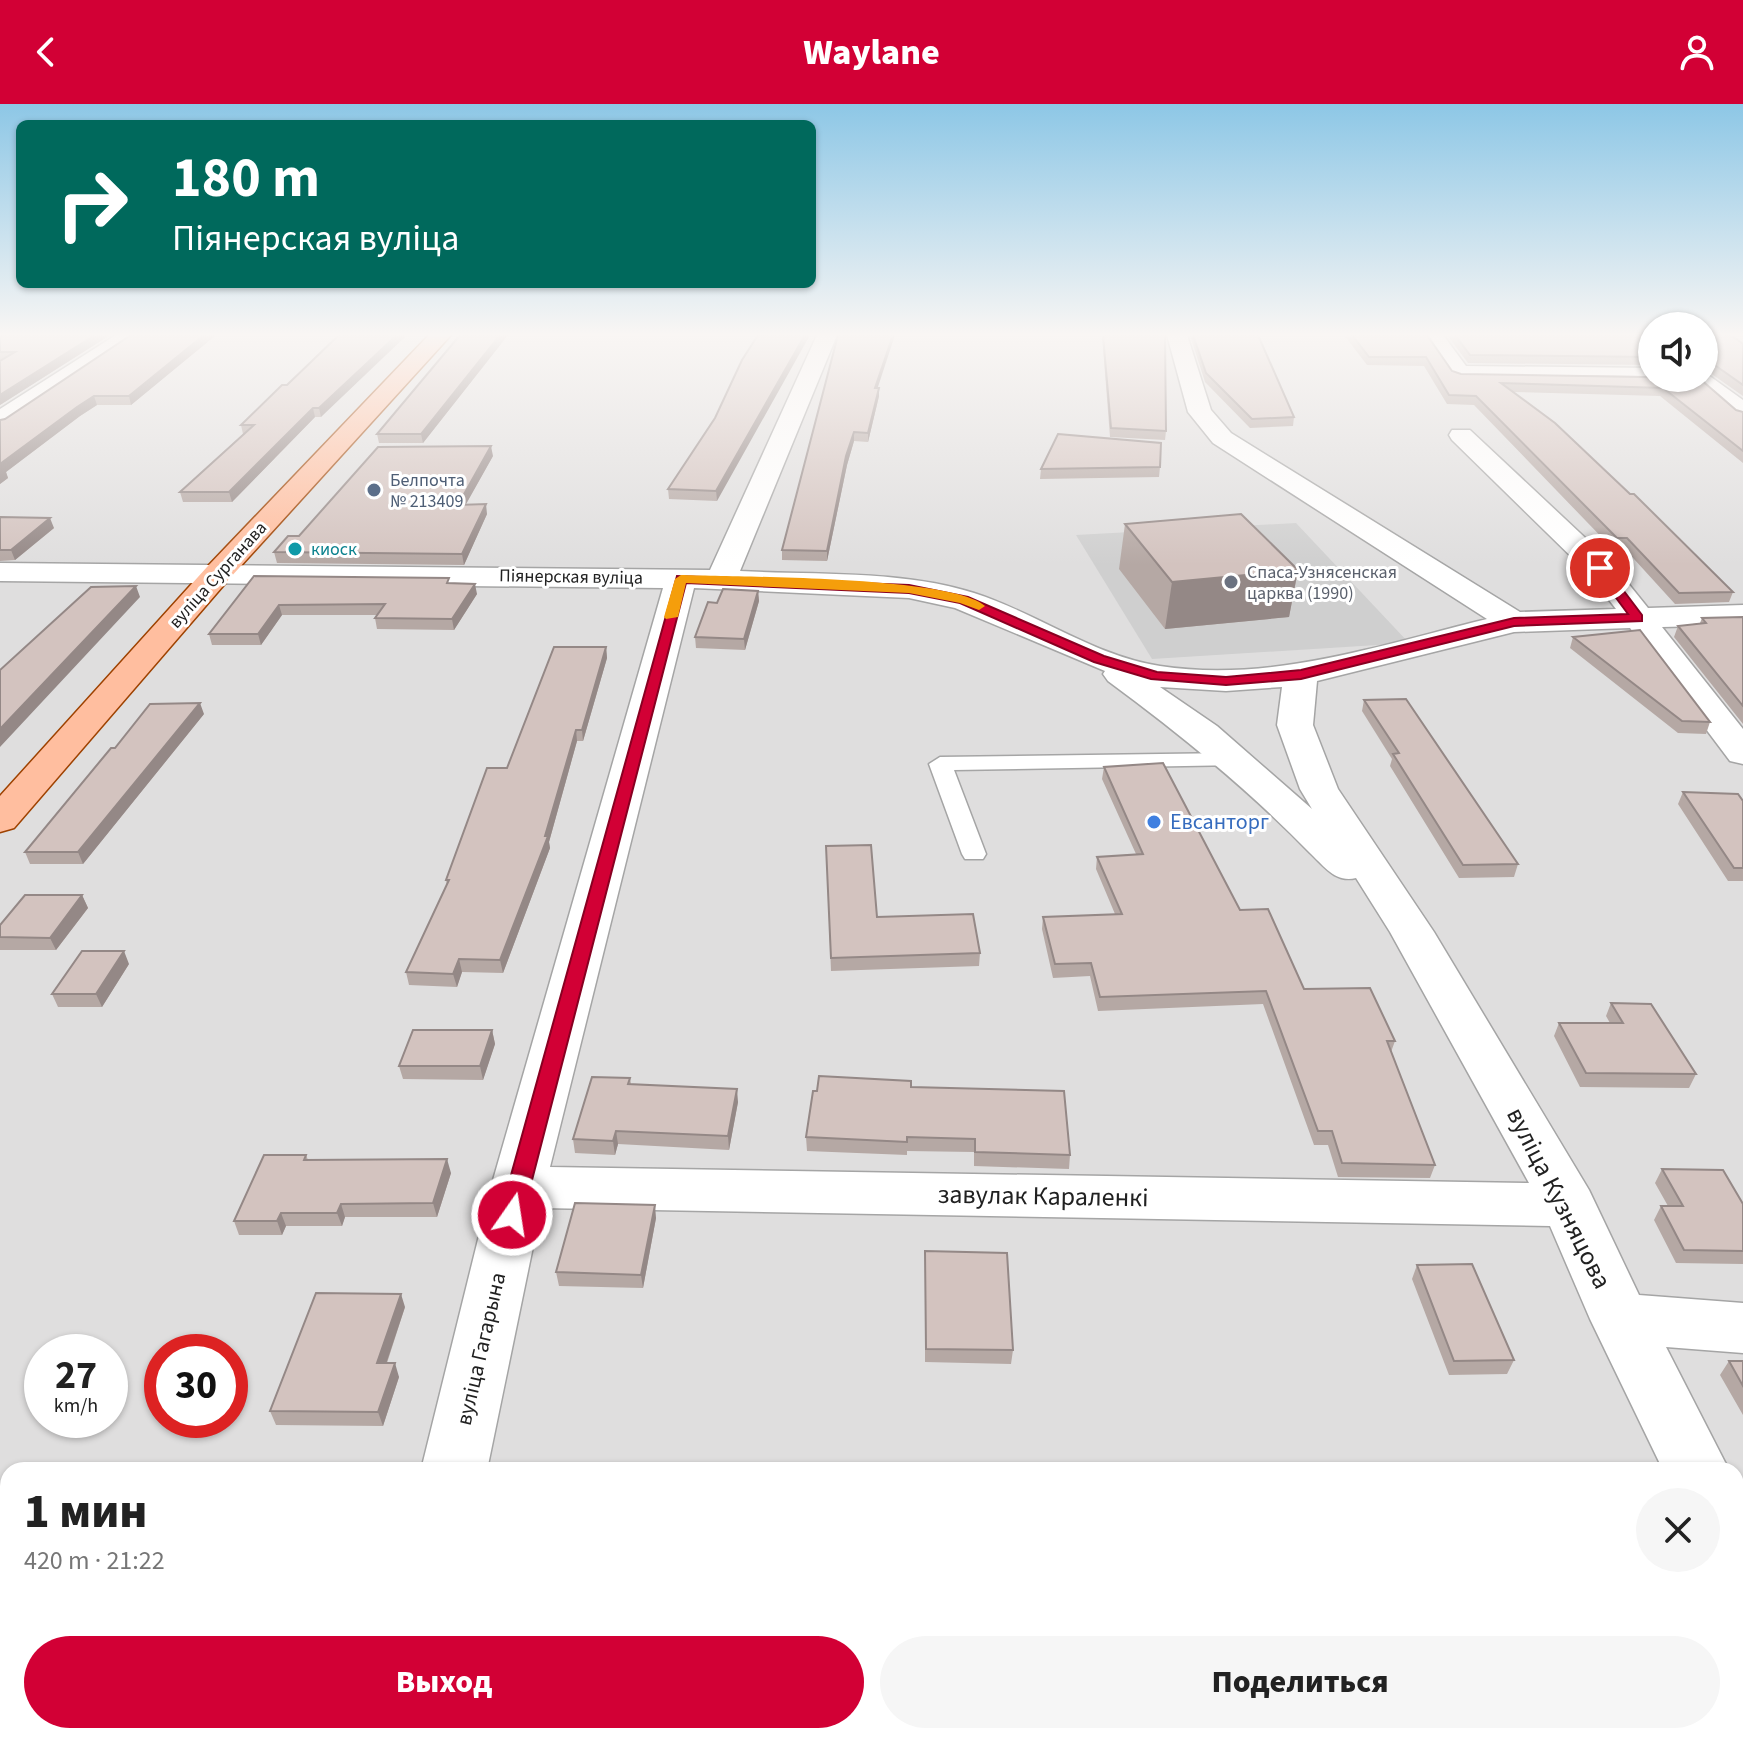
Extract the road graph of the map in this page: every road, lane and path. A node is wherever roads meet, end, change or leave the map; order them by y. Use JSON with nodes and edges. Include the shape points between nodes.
{"nodes":[{"id":1,"x":369,"y":411,"type":"edge"},
{"id":2,"x":788,"y":411,"type":"edge"},
{"id":3,"x":1200,"y":411,"type":"edge"},
{"id":4,"x":1461,"y":435,"type":"dead end"},
{"id":5,"x":0,"y":572,"type":"edge"},
{"id":6,"x":218,"y":573,"type":"junction"},
{"id":7,"x":701,"y":579,"type":"junction"},
{"id":8,"x":1743,"y":615,"type":"edge"},
{"id":9,"x":1637,"y":618,"type":"junction"},
{"id":10,"x":1514,"y":622,"type":"junction"},
{"id":11,"x":1099,"y":659,"type":"junction"},
{"id":12,"x":1301,"y":675,"type":"junction"},
{"id":13,"x":1743,"y":753,"type":"edge"},
{"id":14,"x":1233,"y":760,"type":"junction"},
{"id":15,"x":0,"y":820,"type":"edge"},
{"id":16,"x":974,"y":854,"type":"dead end"},
{"id":17,"x":1412,"y":932,"type":"junction"},
{"id":18,"x":518,"y":1187,"type":"junction"},
{"id":19,"x":1569,"y":1205,"type":"junction"},
{"id":20,"x":1620,"y":1319,"type":"junction"},
{"id":21,"x":1743,"y":1328,"type":"edge"},
{"id":22,"x":456,"y":1462,"type":"edge"},
{"id":23,"x":1692,"y":1462,"type":"edge"}],
"edges":[{"from":1,"to":6,"type":"main road","name":"вуліца Сурганава"},
{"from":2,"to":7,"type":"street","name":"вуліца Гагарына"},
{"from":3,"to":10,"type":"street","via":[[1222,438]]},
{"from":4,"to":9,"type":"street","via":[[1600,568]]},
{"from":5,"to":6,"type":"street","name":"Піянерская вуліца"},
{"from":6,"to":7,"type":"street","name":"Піянерская вуліца"},
{"from":6,"to":15,"type":"main road","name":"вуліца Сурганава"},
{"from":7,"to":11,"type":"street","name":"Піянерская вуліца","via":[[909,589],[964,600]]},
{"from":7,"to":18,"type":"street","name":"вуліца Гагарына"},
{"from":8,"to":9,"type":"street","name":"Піянерская вуліца"},
{"from":9,"to":10,"type":"street","name":"Піянерская вуліца"},
{"from":9,"to":13,"type":"street"},
{"from":10,"to":12,"type":"street","name":"Піянерская вуліца"},
{"from":11,"to":12,"type":"street","name":"Піянерская вуліца","via":[[1156,676],[1226,681]]},
{"from":11,"to":14,"type":"street","name":"вуліца Кузняцова"},
{"from":12,"to":17,"type":"street","name":"вуліца Кузняцова","via":[[1295,725],[1319,789]]},
{"from":14,"to":16,"type":"lane","via":[[940,764]]},
{"from":14,"to":17,"type":"street","name":"вуліца Кузняцова"},
{"from":17,"to":19,"type":"street","name":"вуліца Кузняцова"},
{"from":18,"to":19,"type":"street","name":"завулак Караленкі"},
{"from":18,"to":22,"type":"street","name":"вуліца Гагарына"},
{"from":19,"to":20,"type":"street","name":"вуліца Кузняцова"},
{"from":20,"to":21,"type":"street"},
{"from":20,"to":23,"type":"street","name":"вуліца Кузняцова"}]}
